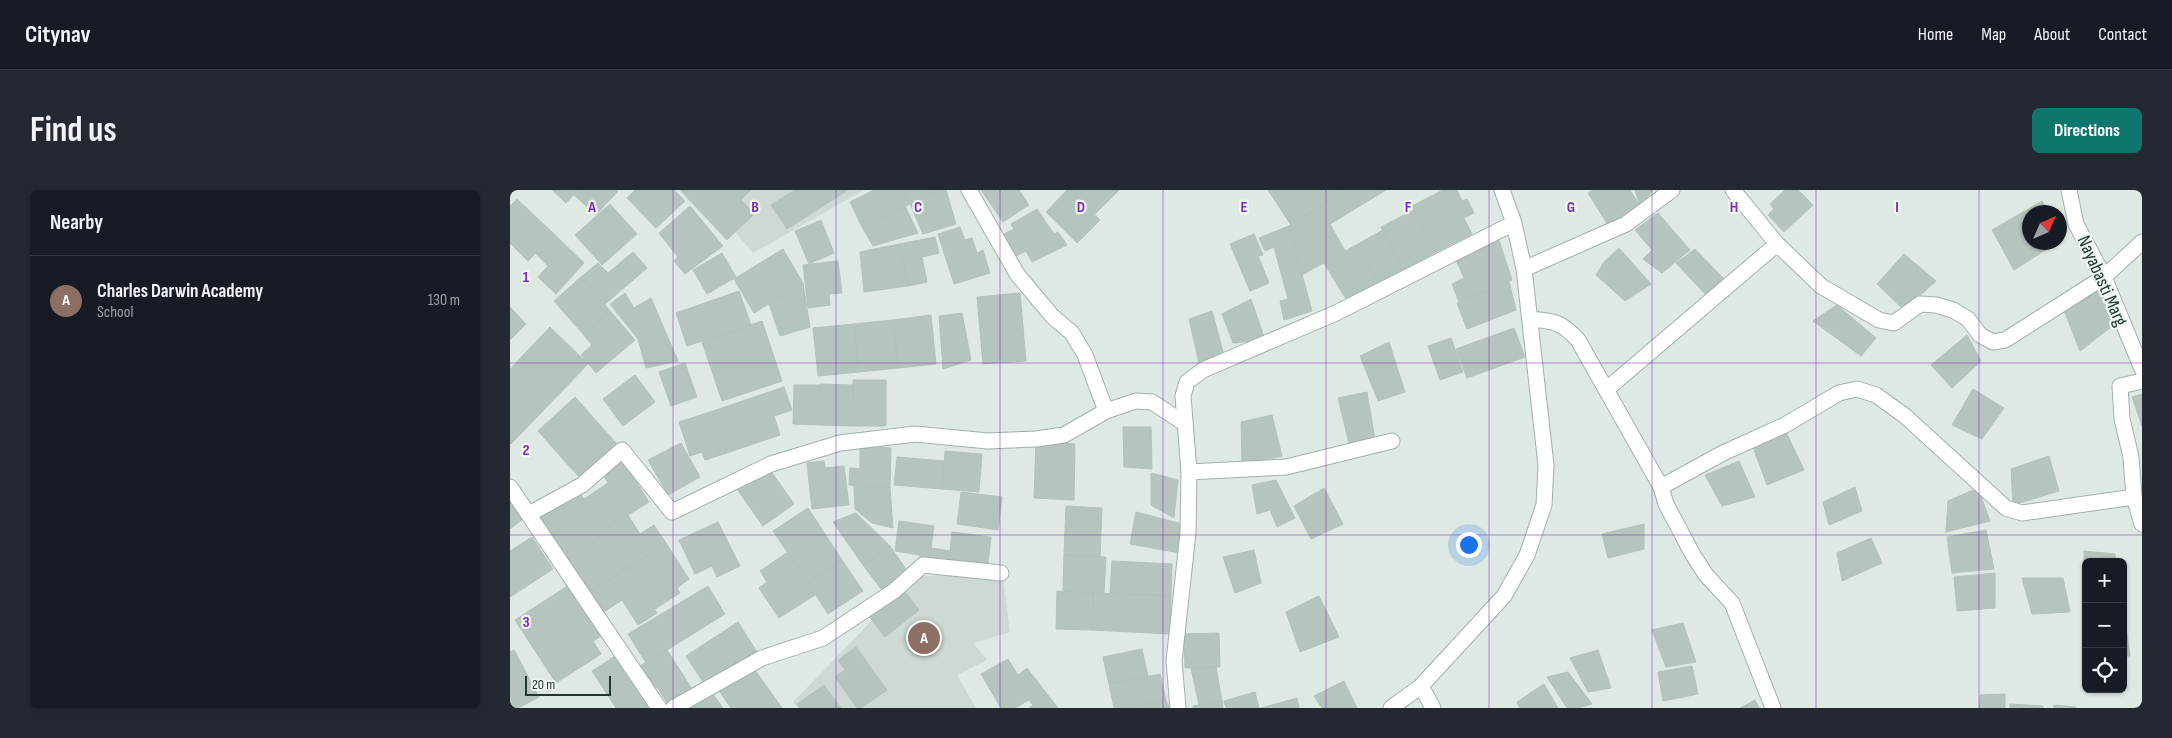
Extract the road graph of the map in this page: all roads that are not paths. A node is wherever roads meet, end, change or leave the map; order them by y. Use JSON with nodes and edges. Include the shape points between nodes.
{"nodes":[{"id":1,"x":969,"y":190,"type":"edge"},
{"id":2,"x":1502,"y":190,"type":"edge"},
{"id":3,"x":1672,"y":190,"type":"edge"},
{"id":4,"x":1733,"y":190,"type":"edge"},
{"id":5,"x":2069,"y":190,"type":"edge"},
{"id":6,"x":1514,"y":223,"type":"junction"},
{"id":7,"x":2142,"y":242,"type":"edge"},
{"id":8,"x":1777,"y":244,"type":"junction"},
{"id":9,"x":1524,"y":270,"type":"junction"},
{"id":10,"x":2104,"y":277,"type":"junction"},
{"id":11,"x":1530,"y":319,"type":"junction"},
{"id":12,"x":2142,"y":369,"type":"edge"},
{"id":13,"x":2142,"y":381,"type":"edge"},
{"id":14,"x":1607,"y":389,"type":"junction"},
{"id":15,"x":1106,"y":411,"type":"junction"},
{"id":16,"x":1184,"y":424,"type":"junction"},
{"id":17,"x":1392,"y":441,"type":"dead end"},
{"id":18,"x":1188,"y":472,"type":"junction"},
{"id":19,"x":510,"y":487,"type":"edge"},
{"id":20,"x":1660,"y":487,"type":"junction"},
{"id":21,"x":2134,"y":497,"type":"junction"},
{"id":22,"x":529,"y":514,"type":"junction"},
{"id":23,"x":2142,"y":524,"type":"edge"},
{"id":24,"x":1001,"y":573,"type":"dead end"},
{"id":25,"x":1421,"y":686,"type":"junction"},
{"id":26,"x":660,"y":708,"type":"edge"},
{"id":27,"x":673,"y":708,"type":"edge"},
{"id":28,"x":1178,"y":708,"type":"edge"},
{"id":29,"x":1391,"y":708,"type":"edge"},
{"id":30,"x":1433,"y":708,"type":"edge"},
{"id":31,"x":1773,"y":708,"type":"edge"}],
"edges":[{"from":1,"to":15,"type":"street","via":[[1017,274],[1052,316],[1072,333],[1085,355]]},
{"from":2,"to":6,"type":"street"},
{"from":3,"to":9,"type":"street","via":[[1626,224]]},
{"from":4,"to":8,"type":"street"},
{"from":5,"to":10,"type":"street","name":"Nayabasti Marg","via":[[2076,224]]},
{"from":6,"to":9,"type":"street"},
{"from":6,"to":16,"type":"street","via":[[1336,313],[1203,370],[1187,382],[1182,396]]},
{"from":7,"to":10,"type":"street"},
{"from":8,"to":10,"type":"street","via":[[1821,286],[1879,320],[1894,323],[1920,304],[1936,305],[1968,318],[1980,335],[1993,342],[2005,340]]},
{"from":8,"to":14,"type":"street"},
{"from":9,"to":11,"type":"street"},
{"from":10,"to":12,"type":"street","name":"Nayabasti Marg"},
{"from":11,"to":14,"type":"street","via":[[1555,321],[1567,327]]},
{"from":11,"to":25,"type":"street","via":[[1546,465],[1544,505],[1527,555],[1504,596]]},
{"from":13,"to":21,"type":"street","via":[[2120,386]]},
{"from":14,"to":20,"type":"street"},
{"from":15,"to":16,"type":"street","via":[[1136,401],[1152,402]]},
{"from":15,"to":22,"type":"street","via":[[1064,435],[1036,439],[988,441],[915,434],[840,443],[771,464],[672,512],[622,450],[582,485]]},
{"from":16,"to":18,"type":"street"},
{"from":17,"to":18,"type":"street","via":[[1286,467]]},
{"from":18,"to":28,"type":"street","via":[[1188,533],[1174,661]]},
{"from":19,"to":22,"type":"street"},
{"from":20,"to":21,"type":"street","via":[[1785,425],[1838,393],[1858,389],[1876,395],[1905,416],[2006,508],[2022,513]]},
{"from":20,"to":31,"type":"street","via":[[1693,555],[1706,575],[1732,603]]},
{"from":21,"to":23,"type":"street"},
{"from":22,"to":26,"type":"street"},
{"from":24,"to":27,"type":"street","via":[[923,565],[894,591],[823,638],[762,658]]},
{"from":25,"to":29,"type":"street"},
{"from":25,"to":30,"type":"street"}]}
